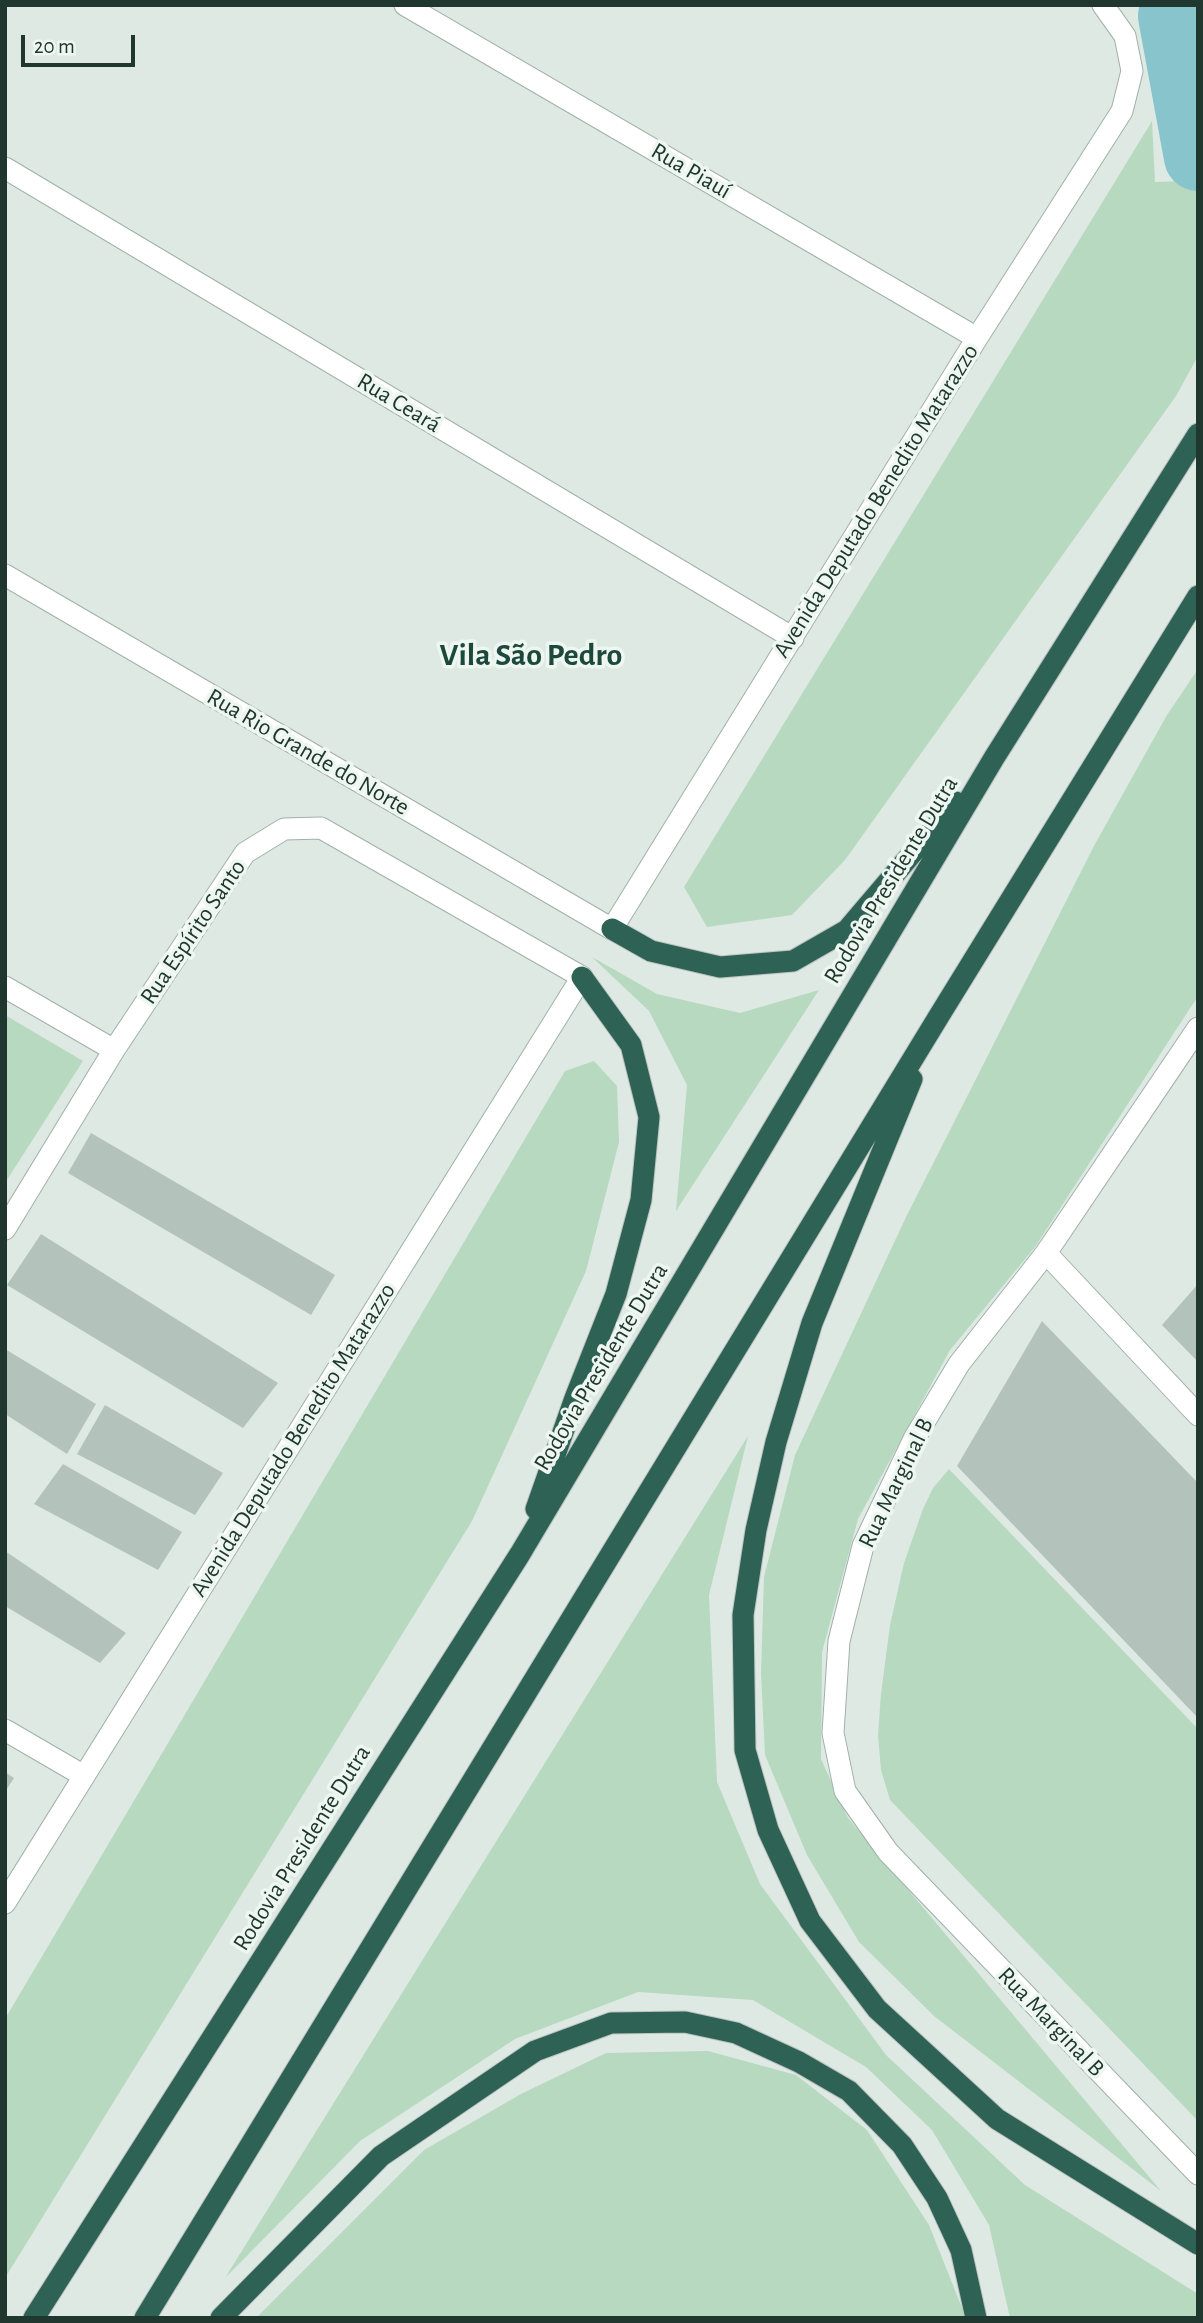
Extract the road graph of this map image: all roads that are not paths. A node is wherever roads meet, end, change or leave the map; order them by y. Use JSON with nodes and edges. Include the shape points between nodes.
{"nodes":[{"id":1,"x":405,"y":5,"type":"edge"},
{"id":2,"x":1103,"y":5,"type":"edge"},
{"id":3,"x":5,"y":167,"type":"edge"},
{"id":4,"x":977,"y":338,"type":"junction"},
{"id":5,"x":1198,"y":434,"type":"edge"},
{"id":6,"x":5,"y":575,"type":"edge"},
{"id":7,"x":1198,"y":596,"type":"edge"},
{"id":8,"x":793,"y":638,"type":"junction"},
{"id":9,"x":994,"y":758,"type":"junction"},
{"id":10,"x":611,"y":929,"type":"junction"},
{"id":11,"x":582,"y":977,"type":"junction"},
{"id":12,"x":5,"y":987,"type":"edge"},
{"id":13,"x":939,"y":1016,"type":"junction"},
{"id":14,"x":1198,"y":1028,"type":"edge"},
{"id":15,"x":114,"y":1050,"type":"junction"},
{"id":16,"x":5,"y":1229,"type":"edge"},
{"id":17,"x":1046,"y":1253,"type":"junction"},
{"id":18,"x":1198,"y":1415,"type":"edge"},
{"id":19,"x":520,"y":1553,"type":"junction"},
{"id":20,"x":5,"y":1730,"type":"edge"},
{"id":21,"x":84,"y":1776,"type":"junction"},
{"id":22,"x":5,"y":1903,"type":"edge"},
{"id":23,"x":1198,"y":2174,"type":"edge"},
{"id":24,"x":1198,"y":2244,"type":"edge"},
{"id":25,"x":34,"y":2318,"type":"edge"},
{"id":26,"x":145,"y":2318,"type":"edge"},
{"id":27,"x":221,"y":2318,"type":"edge"},
{"id":28,"x":975,"y":2318,"type":"edge"}],
"edges":[{"from":1,"to":4,"type":"street","name":"Rua Piauí"},
{"from":2,"to":4,"type":"street","name":"Avenida Deputado Benedito Matarazzo","via":[[1125,36],[1132,71],[1122,111]]},
{"from":3,"to":8,"type":"street","name":"Rua Ceará"},
{"from":4,"to":8,"type":"street","name":"Avenida Deputado Benedito Matarazzo"},
{"from":5,"to":9,"type":"highway","name":"Rodovia Presidente Dutra"},
{"from":6,"to":10,"type":"street","name":"Rua Rio Grande do Norte"},
{"from":7,"to":13,"type":"highway"},
{"from":8,"to":10,"type":"street","name":"Avenida Deputado Benedito Matarazzo"},
{"from":9,"to":10,"type":"highway","via":[[847,930],[793,961],[720,967],[651,951]]},
{"from":9,"to":19,"type":"highway","name":"Rodovia Presidente Dutra"},
{"from":11,"to":15,"type":"street","name":"Rua Espírito Santo","via":[[321,828],[284,829],[245,853]]},
{"from":11,"to":19,"type":"highway","via":[[631,1045],[649,1117],[641,1200],[616,1294]]},
{"from":11,"to":21,"type":"street","name":"Avenida Deputado Benedito Matarazzo"},
{"from":12,"to":15,"type":"street"},
{"from":13,"to":24,"type":"highway","via":[[812,1322],[776,1441],[743,1615],[745,1750],[768,1830],[810,1921],[877,2010],[997,2119]]},
{"from":13,"to":26,"type":"highway"},
{"from":14,"to":17,"type":"street","name":"Rua Marginal B"},
{"from":15,"to":16,"type":"street","name":"Rua Espírito Santo"},
{"from":17,"to":18,"type":"street"},
{"from":17,"to":23,"type":"street","name":"Rua Marginal B","via":[[959,1364],[914,1438],[863,1546],[839,1641],[833,1733],[845,1791],[888,1853]]},
{"from":19,"to":25,"type":"highway","name":"Rodovia Presidente Dutra"},
{"from":20,"to":21,"type":"street"},
{"from":21,"to":22,"type":"street","name":"Avenida Deputado Benedito Matarazzo"},
{"from":27,"to":28,"type":"highway","via":[[381,2156],[535,2051],[611,2023],[685,2022],[736,2034],[799,2062],[849,2091],[902,2145],[937,2198],[961,2250]]}]}
